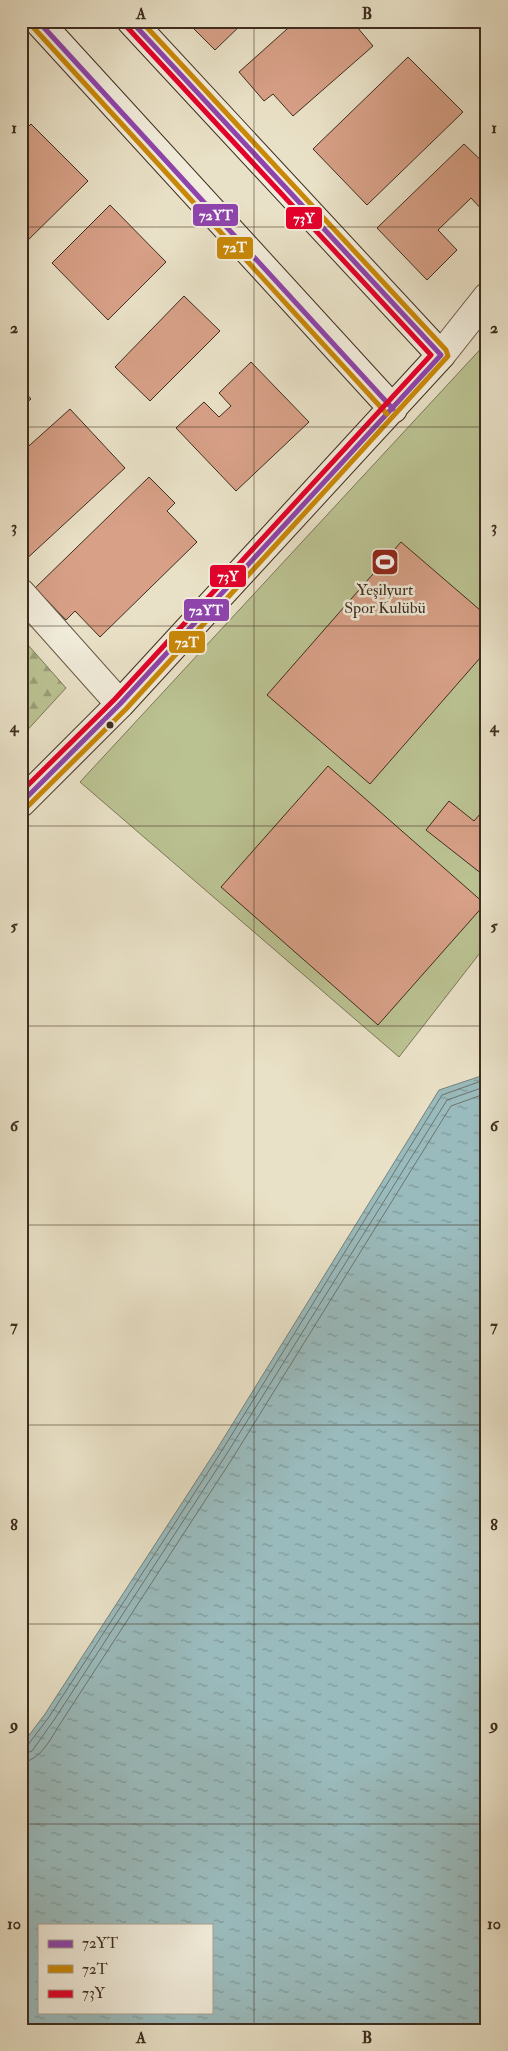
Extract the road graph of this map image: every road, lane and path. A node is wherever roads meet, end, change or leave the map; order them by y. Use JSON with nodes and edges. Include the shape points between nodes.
{"nodes":[{"id":1,"x":38,"y":21,"type":"edge"},
{"id":2,"x":132,"y":21,"type":"edge"},
{"id":3,"x":487,"y":297,"type":"edge"},
{"id":4,"x":441,"y":355,"type":"junction"},
{"id":5,"x":393,"y":409,"type":"junction"},
{"id":6,"x":21,"y":593,"type":"edge"},
{"id":7,"x":120,"y":704,"type":"junction"},
{"id":8,"x":21,"y":803,"type":"edge"}],
"edges":[{"from":1,"to":5,"type":"main road"},
{"from":2,"to":4,"type":"main road"},
{"from":3,"to":4,"type":"main road"},
{"from":4,"to":5,"type":"main road"},
{"from":5,"to":7,"type":"main road"},
{"from":6,"to":7,"type":"main road"},
{"from":7,"to":8,"type":"main road"}]}
